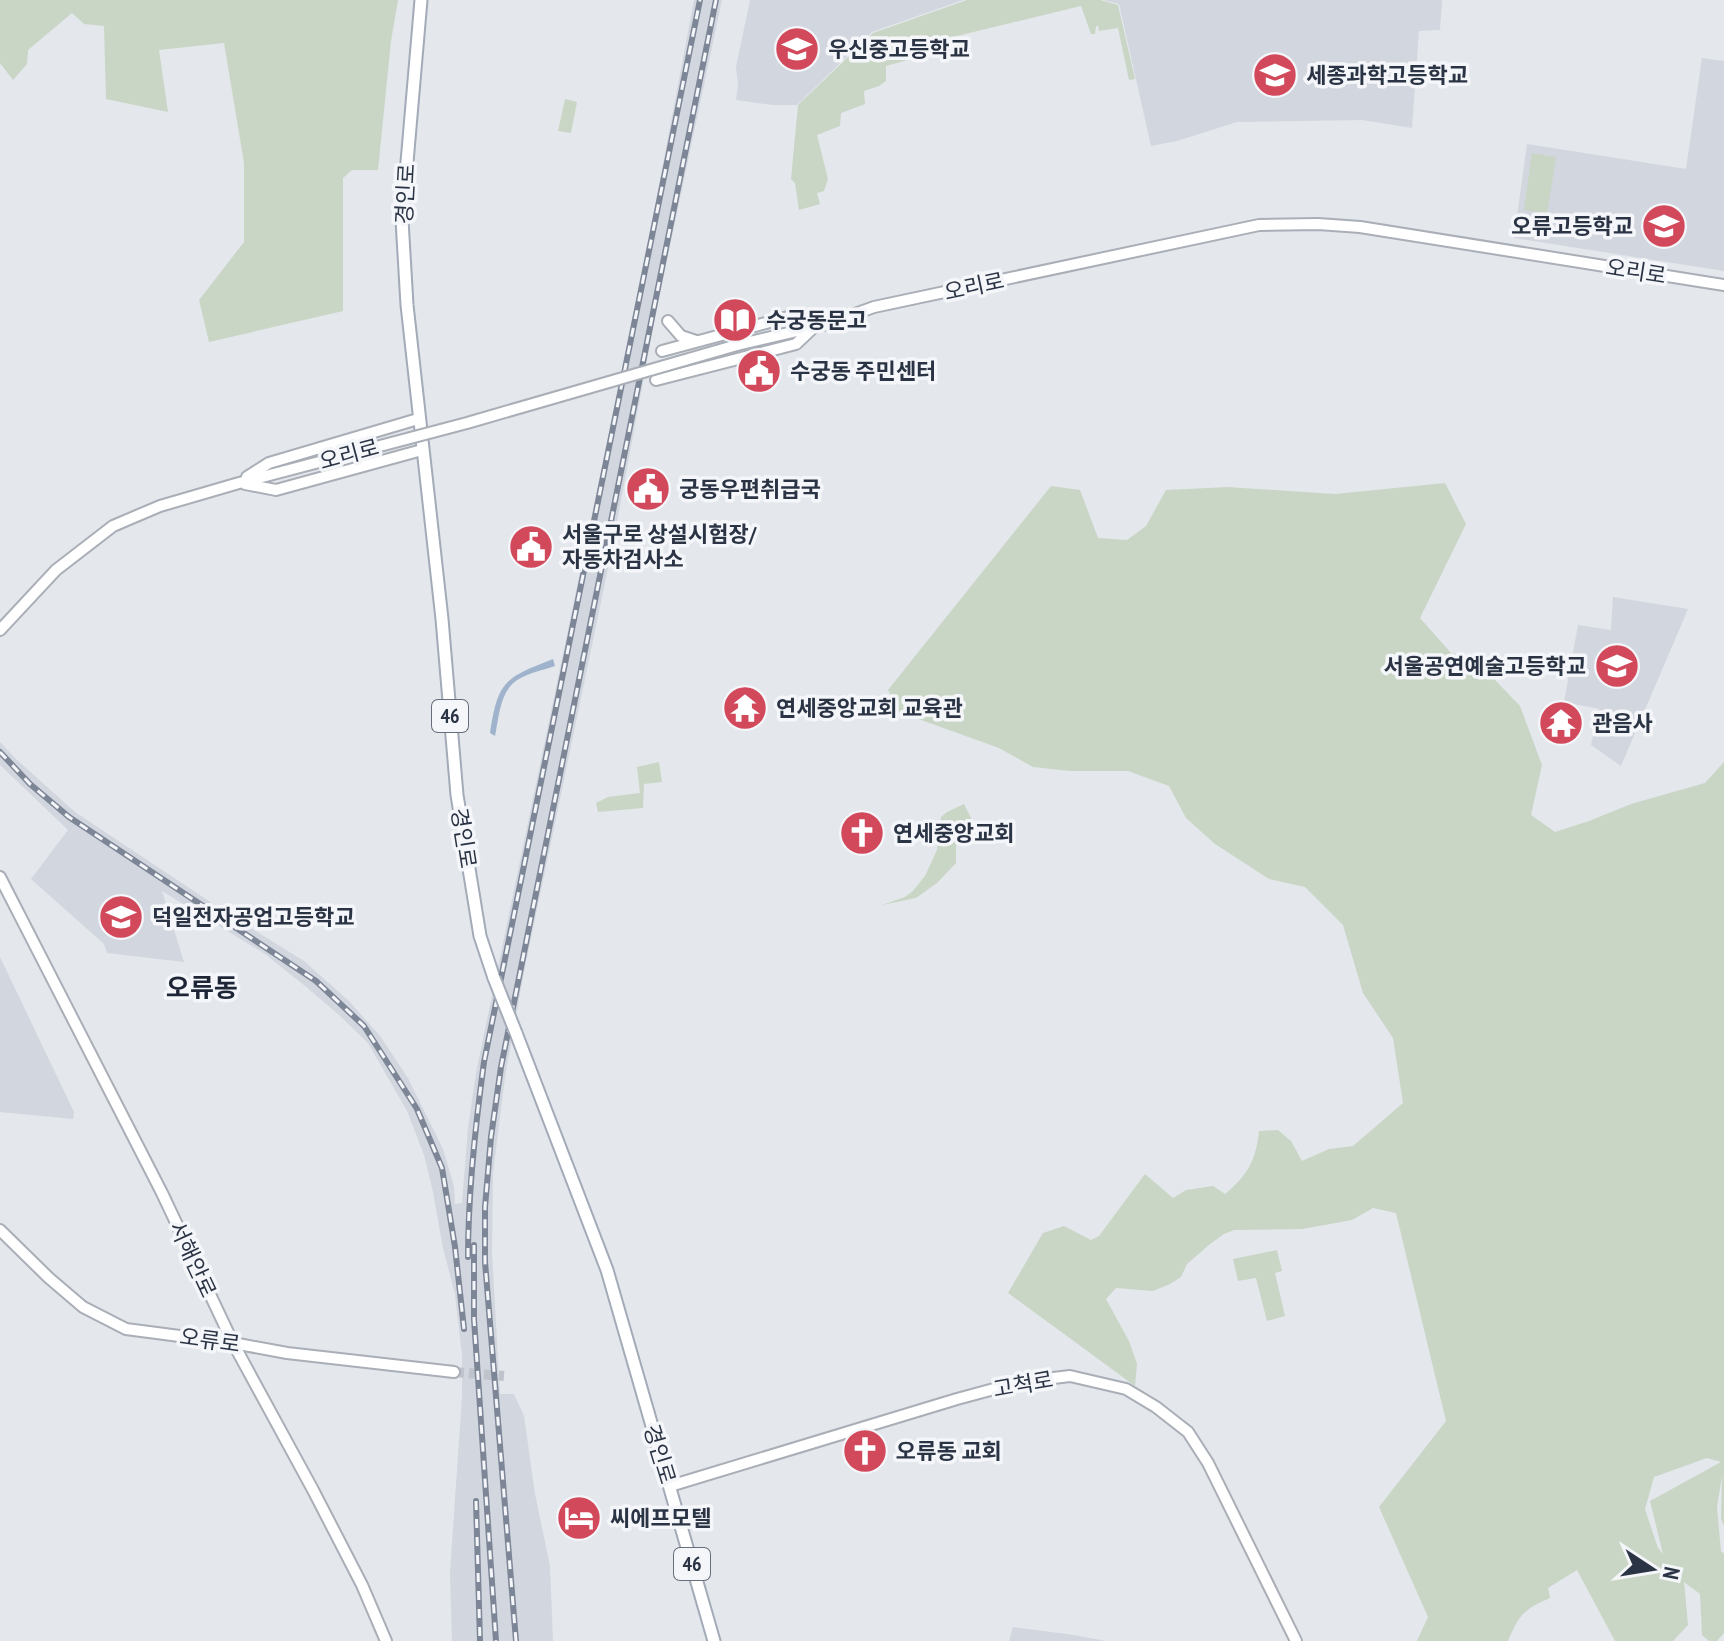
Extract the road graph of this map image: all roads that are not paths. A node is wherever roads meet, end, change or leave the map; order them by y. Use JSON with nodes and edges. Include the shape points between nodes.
{"nodes":[{"id":1,"x":421,"y":0,"type":"edge"},
{"id":2,"x":1724,"y":285,"type":"edge"},
{"id":3,"x":668,"y":321,"type":"dead end"},
{"id":4,"x":817,"y":325,"type":"junction"},
{"id":5,"x":715,"y":337,"type":"junction"},
{"id":6,"x":698,"y":342,"type":"junction"},
{"id":7,"x":662,"y":351,"type":"dead end"},
{"id":8,"x":721,"y":363,"type":"junction"},
{"id":9,"x":656,"y":380,"type":"dead end"},
{"id":10,"x":418,"y":419,"type":"junction"},
{"id":11,"x":422,"y":450,"type":"junction"},
{"id":12,"x":239,"y":483,"type":"junction"},
{"id":13,"x":0,"y":630,"type":"edge"},
{"id":14,"x":0,"y":877,"type":"edge"},
{"id":15,"x":0,"y":1230,"type":"edge"},
{"id":16,"x":233,"y":1343,"type":"junction"},
{"id":17,"x":454,"y":1372,"type":"tunnel mouth"},
{"id":18,"x":670,"y":1486,"type":"junction"},
{"id":19,"x":386,"y":1641,"type":"edge"},
{"id":20,"x":714,"y":1641,"type":"edge"},
{"id":21,"x":1296,"y":1641,"type":"edge"}],
"edges":[{"from":1,"to":10,"type":"main road","name":"경인로","number":"46","via":[[402,220]]},
{"from":2,"to":4,"type":"main road","name":"오리로","via":[[1360,227],[1259,225],[874,307]]},
{"from":3,"to":6,"type":"main road","via":[[681,336]]},
{"from":4,"to":5,"type":"main road","via":[[792,316]]},
{"from":4,"to":8,"type":"main road","via":[[796,344]]},
{"from":4,"to":12,"type":"main road","name":"오리로","bridge":true},
{"from":5,"to":6,"type":"main road"},
{"from":5,"to":8,"type":"main road","via":[[706,354]]},
{"from":6,"to":7,"type":"main road"},
{"from":8,"to":9,"type":"main road"},
{"from":10,"to":11,"type":"main road","name":"경인로","number":"46"},
{"from":10,"to":12,"type":"main road","name":"오리로","via":[[269,463]]},
{"from":11,"to":12,"type":"main road","name":"오리로","via":[[276,490]]},
{"from":11,"to":18,"type":"main road","name":"경인로","number":"46","bridge":true,"via":[[457,795],[480,936],[607,1270]]},
{"from":12,"to":13,"type":"main road","name":"오리로","via":[[113,526],[56,570]]},
{"from":14,"to":16,"type":"main road","name":"서해안로"},
{"from":15,"to":16,"type":"main road","name":"오류로","via":[[83,1307],[126,1329]]},
{"from":16,"to":17,"type":"main road","name":"오류로"},
{"from":16,"to":19,"type":"main road","name":"서해안로","via":[[362,1585]]},
{"from":18,"to":20,"type":"main road","name":"경인로","number":"46"},
{"from":18,"to":21,"type":"main road","name":"고척로","via":[[1020,1382],[1070,1376],[1126,1389],[1188,1432]]}]}
